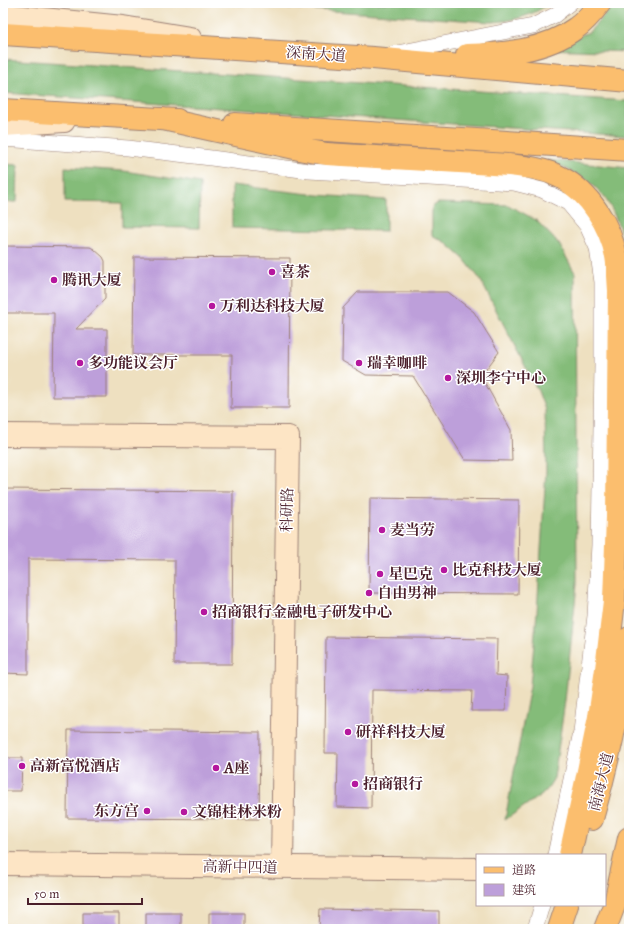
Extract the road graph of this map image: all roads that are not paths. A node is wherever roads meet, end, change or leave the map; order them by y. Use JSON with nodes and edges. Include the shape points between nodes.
{"nodes":[{"id":1,"x":570,"y":3,"type":"edge"},
{"id":2,"x":600,"y":3,"type":"edge"},
{"id":3,"x":3,"y":15,"type":"edge"},
{"id":4,"x":3,"y":34,"type":"edge"},
{"id":5,"x":250,"y":49,"type":"junction"},
{"id":6,"x":373,"y":58,"type":"junction"},
{"id":7,"x":629,"y":81,"type":"edge"},
{"id":8,"x":3,"y":110,"type":"edge"},
{"id":9,"x":119,"y":117,"type":"junction"},
{"id":10,"x":162,"y":119,"type":"junction"},
{"id":11,"x":3,"y":125,"type":"edge"},
{"id":12,"x":3,"y":139,"type":"edge"},
{"id":13,"x":629,"y":150,"type":"edge"},
{"id":14,"x":3,"y":435,"type":"edge"},
{"id":15,"x":629,"y":638,"type":"edge"},
{"id":16,"x":629,"y":838,"type":"edge"},
{"id":17,"x":555,"y":854,"type":"edge"},
{"id":18,"x":570,"y":854,"type":"edge"},
{"id":19,"x":582,"y":854,"type":"edge"},
{"id":20,"x":3,"y":864,"type":"edge"},
{"id":21,"x":282,"y":867,"type":"junction"},
{"id":22,"x":629,"y":867,"type":"edge"},
{"id":23,"x":476,"y":869,"type":"edge"},
{"id":24,"x":615,"y":903,"type":"junction"},
{"id":25,"x":542,"y":906,"type":"edge"},
{"id":26,"x":562,"y":906,"type":"edge"},
{"id":27,"x":567,"y":906,"type":"edge"},
{"id":28,"x":535,"y":929,"type":"edge"},
{"id":29,"x":559,"y":929,"type":"edge"},
{"id":30,"x":605,"y":929,"type":"edge"}],
"edges":[{"from":1,"to":6,"type":"street","via":[[555,15],[533,26]]},
{"from":2,"to":6,"type":"main road","via":[[576,28],[561,37],[519,51]]},
{"from":3,"to":5,"type":"main road","via":[[123,27]]},
{"from":4,"to":5,"type":"main road","name":"深南大道"},
{"from":5,"to":6,"type":"main road","name":"深南大道"},
{"from":6,"to":7,"type":"main road","name":"深南大道"},
{"from":8,"to":9,"type":"main road"},
{"from":9,"to":10,"type":"main road"},
{"from":9,"to":11,"type":"main road"},
{"from":10,"to":13,"type":"main road"},
{"from":10,"to":18,"type":"main road","via":[[327,154],[538,169],[562,178],[583,194],[610,235],[616,257],[619,290],[614,601],[599,717]]},
{"from":12,"to":17,"type":"street","via":[[128,148],[309,171],[514,183],[542,190],[568,204],[587,226],[597,248],[602,282],[599,545],[595,616],[581,732]]},
{"from":14,"to":21,"type":"main road","name":"科研路","via":[[288,437]]},
{"from":15,"to":19,"type":"main road","name":"南海大道","via":[[614,730]]},
{"from":16,"to":24,"type":"main road"},
{"from":20,"to":21,"type":"main road","name":"高新中四道"},
{"from":21,"to":23,"type":"main road","name":"高新中四道"},
{"from":22,"to":24,"type":"main road"},
{"from":24,"to":30,"type":"main road"},
{"from":25,"to":28,"type":"street"},
{"from":26,"to":29,"type":"main road"},
{"from":27,"to":29,"type":"main road"}]}
